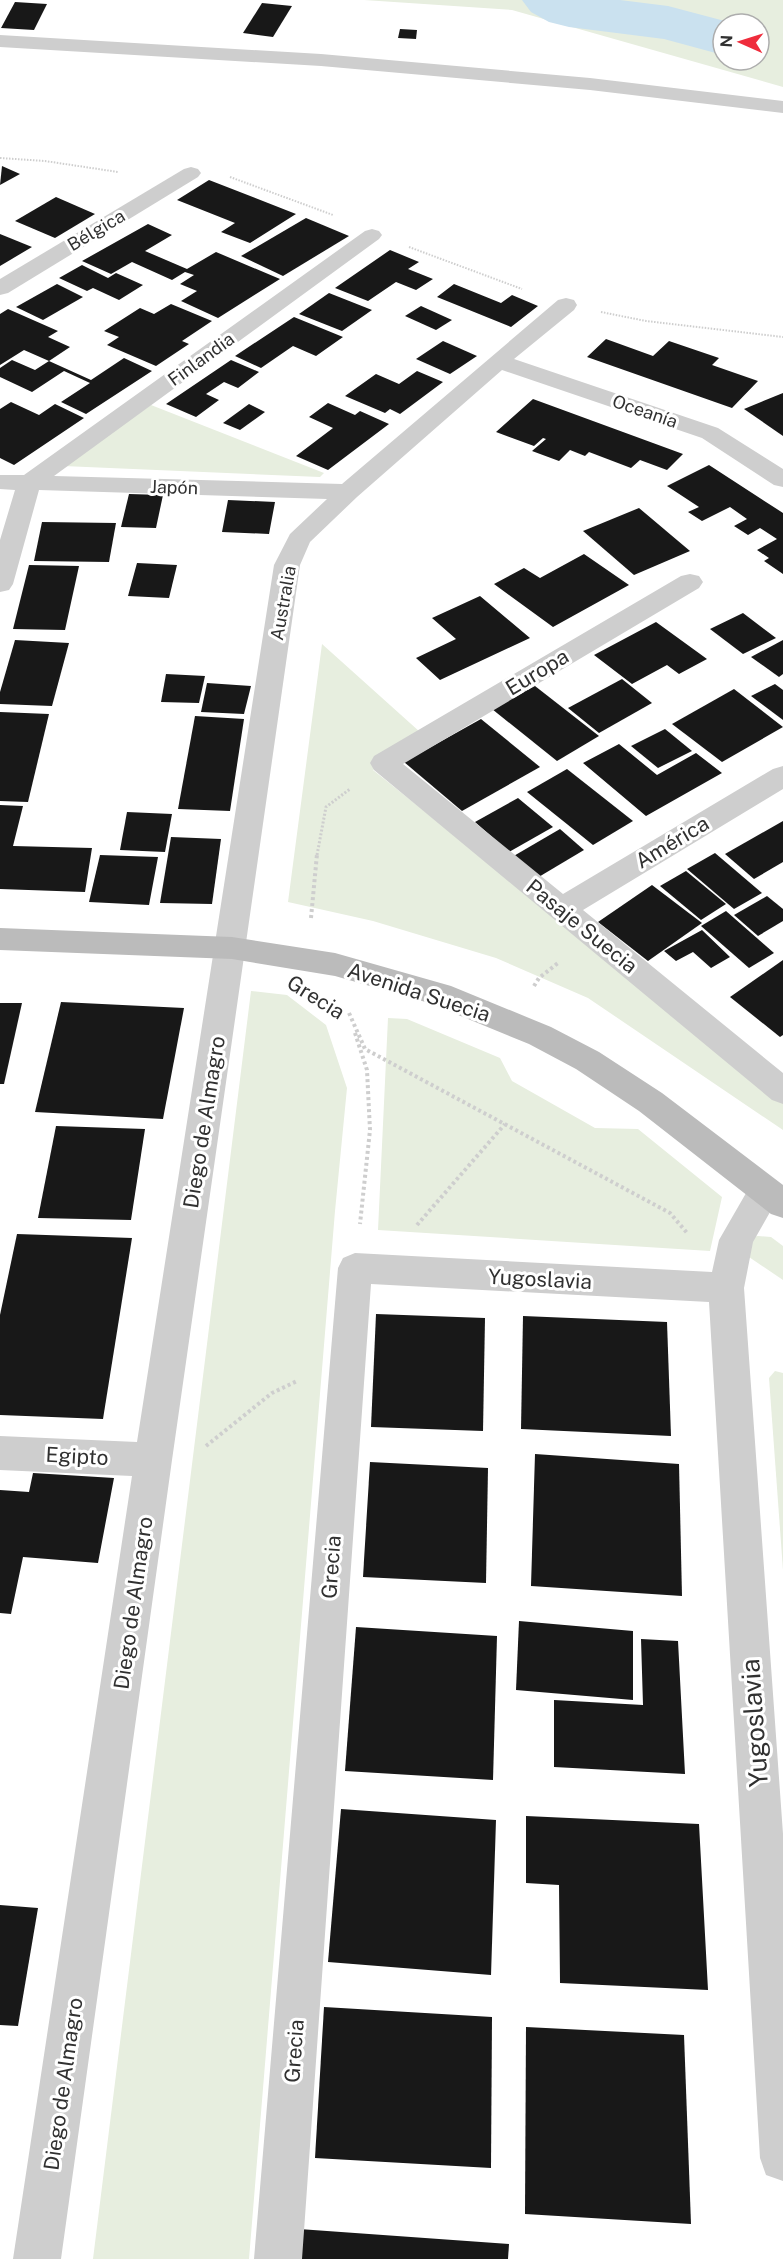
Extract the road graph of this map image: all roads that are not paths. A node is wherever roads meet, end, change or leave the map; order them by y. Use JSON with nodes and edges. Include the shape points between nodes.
{"nodes":[{"id":1,"x":0,"y":41,"type":"edge"},
{"id":2,"x":783,"y":106,"type":"edge"},
{"id":3,"x":191,"y":173,"type":"dead end"},
{"id":4,"x":372,"y":235,"type":"dead end"},
{"id":5,"x":0,"y":288,"type":"edge"},
{"id":6,"x":566,"y":305,"type":"dead end"},
{"id":7,"x":498,"y":361,"type":"junction"},
{"id":8,"x":783,"y":480,"type":"edge"},
{"id":9,"x":0,"y":482,"type":"edge"},
{"id":10,"x":29,"y":483,"type":"junction"},
{"id":11,"x":348,"y":492,"type":"junction"},
{"id":12,"x":690,"y":582,"type":"dead end"},
{"id":13,"x":0,"y":585,"type":"edge"},
{"id":14,"x":384,"y":763,"type":"joint"},
{"id":15,"x":783,"y":776,"type":"edge"},
{"id":16,"x":561,"y":909,"type":"junction"},
{"id":17,"x":0,"y":939,"type":"edge"},
{"id":18,"x":230,"y":947,"type":"junction"},
{"id":19,"x":782,"y":1090,"type":"edge"},
{"id":20,"x":774,"y":1197,"type":"edge"},
{"id":21,"x":370,"y":1269,"type":"joint"},
{"id":22,"x":727,"y":1283,"type":"junction"},
{"id":23,"x":0,"y":1453,"type":"edge"},
{"id":24,"x":153,"y":1460,"type":"junction"},
{"id":25,"x":771,"y":1809,"type":"edge"},
{"id":26,"x":783,"y":2158,"type":"edge"},
{"id":27,"x":37,"y":2259,"type":"edge"},
{"id":28,"x":278,"y":2259,"type":"edge"}],
"edges":[{"from":1,"to":2,"type":"street","via":[[321,60]]},
{"from":3,"to":5,"type":"street","name":"Bélgica"},
{"from":4,"to":10,"type":"street","name":"Finlandia"},
{"from":6,"to":7,"type":"street","name":"Australia"},
{"from":7,"to":8,"type":"street","name":"Oceanía","via":[[710,433]]},
{"from":7,"to":11,"type":"street","name":"Australia"},
{"from":9,"to":10,"type":"street","name":"Japón"},
{"from":10,"to":11,"type":"street","name":"Japón"},
{"from":10,"to":13,"type":"street"},
{"from":11,"to":18,"type":"street","name":"Australia","via":[[299,539],[287,565]]},
{"from":12,"to":14,"type":"street","name":"Europa"},
{"from":14,"to":16,"type":"street","name":"Pasaje Suecia"},
{"from":15,"to":16,"type":"street","name":"América"},
{"from":16,"to":19,"type":"street","name":"Pasaje Suecia"},
{"from":17,"to":18,"type":"main road","name":"Avenida Suecia"},
{"from":18,"to":20,"type":"main road","name":"Avenida Suecia","via":[[354,969],[475,1008],[533,1033],[630,1088]]},
{"from":18,"to":24,"type":"street","name":"Diego de Almagro"},
{"from":20,"to":22,"type":"street","name":"Yugoslavia","via":[[736,1240]]},
{"from":21,"to":22,"type":"street","name":"Yugoslavia"},
{"from":21,"to":28,"type":"street","name":"Grecia","via":[[347,1359]]},
{"from":22,"to":25,"type":"street","name":"Yugoslavia"},
{"from":23,"to":24,"type":"street","name":"Egipto"},
{"from":24,"to":27,"type":"street","name":"Diego de Almagro"},
{"from":25,"to":26,"type":"street","name":"Yugoslavia"}]}
